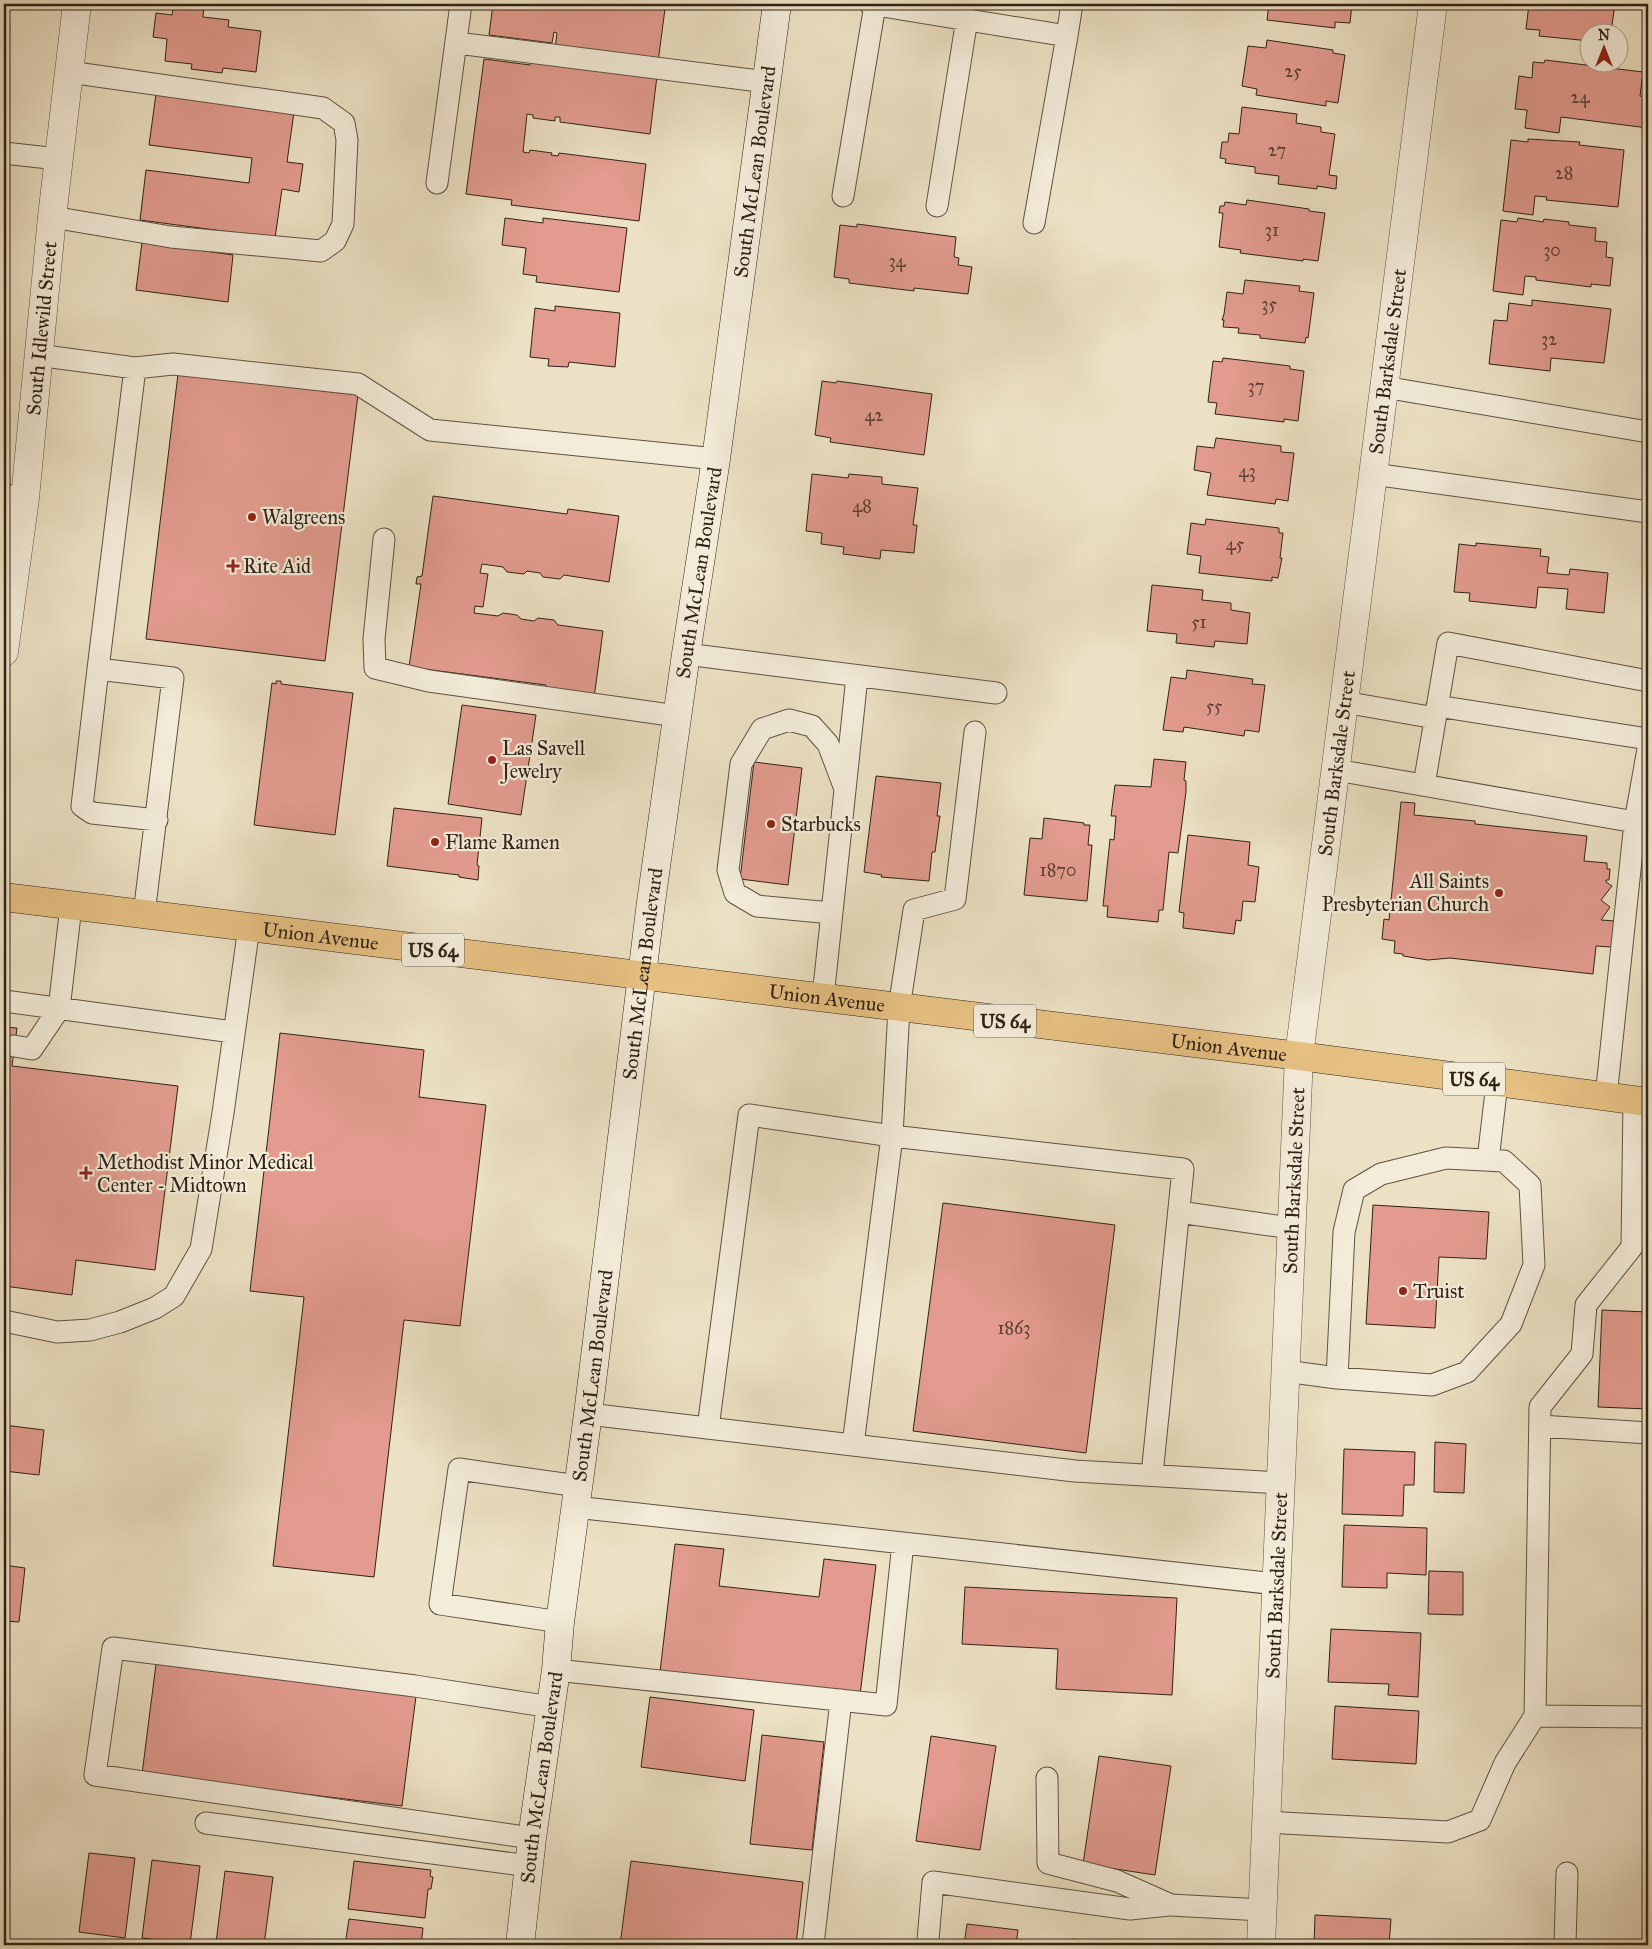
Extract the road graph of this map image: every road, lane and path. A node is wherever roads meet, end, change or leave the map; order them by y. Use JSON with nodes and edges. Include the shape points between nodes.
{"nodes":[{"id":1,"x":77,"y":4,"type":"edge"},
{"id":2,"x":461,"y":4,"type":"edge"},
{"id":3,"x":777,"y":4,"type":"edge"},
{"id":4,"x":873,"y":4,"type":"edge"},
{"id":5,"x":1072,"y":4,"type":"edge"},
{"id":6,"x":1433,"y":4,"type":"edge"},
{"id":7,"x":967,"y":19,"type":"junction"},
{"id":8,"x":1067,"y":36,"type":"junction"},
{"id":9,"x":457,"y":43,"type":"junction"},
{"id":10,"x":68,"y":72,"type":"junction"},
{"id":11,"x":767,"y":82,"type":"junction"},
{"id":12,"x":4,"y":153,"type":"edge"},
{"id":13,"x":58,"y":160,"type":"junction"},
{"id":14,"x":437,"y":183,"type":"dead end"},
{"id":15,"x":843,"y":196,"type":"dead end"},
{"id":16,"x":937,"y":206,"type":"dead end"},
{"id":17,"x":52,"y":217,"type":"junction"},
{"id":18,"x":1034,"y":223,"type":"dead end"},
{"id":19,"x":37,"y":355,"type":"junction"},
{"id":20,"x":135,"y":368,"type":"junction"},
{"id":21,"x":1384,"y":387,"type":"junction"},
{"id":22,"x":1648,"y":432,"type":"edge"},
{"id":23,"x":716,"y":459,"type":"junction"},
{"id":24,"x":1373,"y":474,"type":"junction"},
{"id":25,"x":14,"y":497,"type":"edge"},
{"id":26,"x":1648,"y":512,"type":"edge"},
{"id":27,"x":384,"y":539,"type":"dead end"},
{"id":28,"x":9,"y":582,"type":"edge"},
{"id":29,"x":4,"y":652,"type":"edge"},
{"id":30,"x":686,"y":654,"type":"junction"},
{"id":31,"x":98,"y":669,"type":"junction"},
{"id":32,"x":857,"y":676,"type":"junction"},
{"id":33,"x":1648,"y":681,"type":"edge"},
{"id":34,"x":996,"y":694,"type":"dead end"},
{"id":35,"x":1344,"y":702,"type":"junction"},
{"id":36,"x":1436,"y":712,"type":"junction"},
{"id":37,"x":677,"y":716,"type":"junction"},
{"id":38,"x":975,"y":732,"type":"dead end"},
{"id":39,"x":1648,"y":739,"type":"edge"},
{"id":40,"x":1648,"y":749,"type":"edge"},
{"id":41,"x":1336,"y":770,"type":"junction"},
{"id":42,"x":1424,"y":785,"type":"junction"},
{"id":43,"x":845,"y":789,"type":"junction"},
{"id":44,"x":157,"y":820,"type":"junction"},
{"id":45,"x":1635,"y":822,"type":"junction"},
{"id":46,"x":4,"y":897,"type":"edge"},
{"id":47,"x":71,"y":906,"type":"junction"},
{"id":48,"x":831,"y":912,"type":"junction"},
{"id":49,"x":144,"y":914,"type":"junction"},
{"id":50,"x":248,"y":927,"type":"junction"},
{"id":51,"x":642,"y":976,"type":"junction"},
{"id":52,"x":822,"y":997,"type":"junction"},
{"id":53,"x":4,"y":1001,"type":"edge"},
{"id":54,"x":899,"y":1008,"type":"junction"},
{"id":55,"x":59,"y":1009,"type":"junction"},
{"id":56,"x":233,"y":1032,"type":"junction"},
{"id":57,"x":14,"y":1046,"type":"dead end"},
{"id":58,"x":1299,"y":1056,"type":"junction"},
{"id":59,"x":1497,"y":1083,"type":"junction"},
{"id":60,"x":1606,"y":1097,"type":"junction"},
{"id":61,"x":1641,"y":1102,"type":"edge"},
{"id":62,"x":892,"y":1136,"type":"junction"},
{"id":63,"x":1488,"y":1160,"type":"junction"},
{"id":64,"x":1179,"y":1212,"type":"junction"},
{"id":65,"x":1292,"y":1228,"type":"junction"},
{"id":66,"x":4,"y":1321,"type":"edge"},
{"id":67,"x":1285,"y":1371,"type":"junction"},
{"id":68,"x":1337,"y":1378,"type":"junction"},
{"id":69,"x":588,"y":1414,"type":"junction"},
{"id":70,"x":1540,"y":1426,"type":"junction"},
{"id":71,"x":708,"y":1428,"type":"junction"},
{"id":72,"x":1648,"y":1434,"type":"edge"},
{"id":73,"x":853,"y":1445,"type":"junction"},
{"id":74,"x":1152,"y":1475,"type":"junction"},
{"id":75,"x":1280,"y":1483,"type":"junction"},
{"id":76,"x":576,"y":1496,"type":"junction"},
{"id":77,"x":903,"y":1543,"type":"junction"},
{"id":78,"x":1276,"y":1584,"type":"junction"},
{"id":79,"x":560,"y":1622,"type":"junction"},
{"id":80,"x":556,"y":1670,"type":"junction"},
{"id":81,"x":841,"y":1700,"type":"junction"},
{"id":82,"x":551,"y":1707,"type":"junction"},
{"id":83,"x":1535,"y":1716,"type":"junction"},
{"id":84,"x":1648,"y":1717,"type":"edge"},
{"id":85,"x":1047,"y":1778,"type":"dead end"},
{"id":86,"x":1266,"y":1822,"type":"junction"},
{"id":87,"x":206,"y":1823,"type":"dead end"},
{"id":88,"x":532,"y":1838,"type":"junction"},
{"id":89,"x":529,"y":1866,"type":"junction"},
{"id":90,"x":1568,"y":1873,"type":"dead end"},
{"id":91,"x":1172,"y":1905,"type":"junction"},
{"id":92,"x":1262,"y":1910,"type":"junction"},
{"id":93,"x":928,"y":1940,"type":"dead end"},
{"id":94,"x":520,"y":1945,"type":"edge"},
{"id":95,"x":813,"y":1945,"type":"edge"},
{"id":96,"x":1261,"y":1945,"type":"edge"},
{"id":97,"x":1565,"y":1945,"type":"edge"}],
"edges":[{"from":1,"to":10,"type":"street","name":"South Idlewild Street"},
{"from":2,"to":9,"type":"lane"},
{"from":3,"to":11,"type":"street","name":"South McLean Boulevard"},
{"from":4,"to":7,"type":"lane"},
{"from":4,"to":15,"type":"lane"},
{"from":5,"to":8,"type":"lane"},
{"from":6,"to":21,"type":"street","name":"South Barksdale Street"},
{"from":7,"to":8,"type":"lane"},
{"from":7,"to":16,"type":"lane"},
{"from":8,"to":18,"type":"lane"},
{"from":9,"to":11,"type":"lane"},
{"from":9,"to":14,"type":"lane"},
{"from":10,"to":13,"type":"street","name":"South Idlewild Street"},
{"from":10,"to":17,"type":"lane","via":[[323,108],[344,123],[347,140],[343,224],[335,241],[320,251],[171,236]]},
{"from":11,"to":23,"type":"street","name":"South McLean Boulevard"},
{"from":12,"to":13,"type":"lane"},
{"from":13,"to":17,"type":"street","name":"South Idlewild Street"},
{"from":17,"to":19,"type":"street","name":"South Idlewild Street"},
{"from":19,"to":20,"type":"lane"},
{"from":19,"to":25,"type":"street","name":"South Idlewild Street"},
{"from":20,"to":23,"type":"lane","via":[[173,364],[358,384],[430,430]]},
{"from":20,"to":31,"type":"lane"},
{"from":21,"to":22,"type":"lane"},
{"from":21,"to":24,"type":"street","name":"South Barksdale Street"},
{"from":23,"to":30,"type":"street","name":"South McLean Boulevard"},
{"from":24,"to":26,"type":"lane"},
{"from":24,"to":35,"type":"street","name":"South Barksdale Street"},
{"from":25,"to":28,"type":"street","name":"South Idlewild Street"},
{"from":27,"to":37,"type":"lane","via":[[374,638],[375,668],[429,681]]},
{"from":28,"to":29,"type":"street","name":"South Idlewild Street"},
{"from":30,"to":32,"type":"lane"},
{"from":30,"to":37,"type":"street","name":"South McLean Boulevard"},
{"from":31,"to":44,"type":"lane","via":[[82,806],[92,813]]},
{"from":31,"to":44,"type":"lane","via":[[173,678]]},
{"from":32,"to":34,"type":"lane"},
{"from":32,"to":43,"type":"lane"},
{"from":33,"to":36,"type":"lane","via":[[1448,643]]},
{"from":35,"to":36,"type":"lane"},
{"from":35,"to":41,"type":"street","name":"South Barksdale Street"},
{"from":36,"to":39,"type":"lane"},
{"from":36,"to":42,"type":"lane"},
{"from":37,"to":51,"type":"street","name":"South McLean Boulevard"},
{"from":38,"to":54,"type":"lane","via":[[954,899],[914,910]]},
{"from":40,"to":45,"type":"lane"},
{"from":41,"to":42,"type":"lane"},
{"from":41,"to":58,"type":"street","name":"South Barksdale Street"},
{"from":42,"to":45,"type":"lane"},
{"from":43,"to":48,"type":"lane"},
{"from":43,"to":48,"type":"lane","via":[[828,744],[812,726],[789,720],[762,728],[741,764],[728,870],[735,893],[757,906]]},
{"from":44,"to":49,"type":"lane"},
{"from":45,"to":60,"type":"lane"},
{"from":46,"to":47,"type":"main road","name":"Union Avenue","number":"US 64"},
{"from":47,"to":49,"type":"main road","name":"Union Avenue","number":"US 64"},
{"from":47,"to":55,"type":"lane"},
{"from":48,"to":52,"type":"lane"},
{"from":49,"to":50,"type":"main road","name":"Union Avenue","number":"US 64"},
{"from":50,"to":51,"type":"main road","name":"Union Avenue","number":"US 64"},
{"from":50,"to":56,"type":"lane"},
{"from":51,"to":52,"type":"main road","name":"Union Avenue","number":"US 64"},
{"from":51,"to":69,"type":"street","name":"South McLean Boulevard"},
{"from":52,"to":54,"type":"main road","name":"Union Avenue","number":"US 64"},
{"from":53,"to":55,"type":"lane"},
{"from":54,"to":58,"type":"main road","name":"Union Avenue","number":"US 64"},
{"from":54,"to":62,"type":"lane"},
{"from":55,"to":56,"type":"lane"},
{"from":55,"to":57,"type":"lane","via":[[32,1049]]},
{"from":56,"to":66,"type":"lane","via":[[201,1248],[174,1296],[155,1308],[90,1330],[57,1332]]},
{"from":58,"to":59,"type":"main road","name":"Union Avenue","number":"US 64"},
{"from":58,"to":65,"type":"street","name":"South Barksdale Street"},
{"from":59,"to":60,"type":"main road","name":"Union Avenue","number":"US 64"},
{"from":59,"to":63,"type":"lane"},
{"from":60,"to":61,"type":"main road","name":"Union Avenue","number":"US 64"},
{"from":61,"to":70,"type":"lane","via":[[1632,1247],[1586,1305],[1582,1354],[1540,1407]]},
{"from":62,"to":64,"type":"lane","via":[[1182,1169]]},
{"from":62,"to":71,"type":"lane","via":[[749,1115]]},
{"from":62,"to":73,"type":"lane"},
{"from":63,"to":68,"type":"lane","via":[[1446,1158],[1381,1174],[1354,1190],[1344,1232]]},
{"from":63,"to":68,"type":"lane","via":[[1504,1162],[1530,1185],[1534,1265],[1511,1324],[1467,1372],[1432,1385]]},
{"from":64,"to":65,"type":"lane"},
{"from":64,"to":74,"type":"lane"},
{"from":65,"to":67,"type":"street","name":"South Barksdale Street"},
{"from":67,"to":68,"type":"lane"},
{"from":67,"to":75,"type":"street","name":"South Barksdale Street"},
{"from":69,"to":71,"type":"lane"},
{"from":69,"to":76,"type":"street","name":"South McLean Boulevard"},
{"from":70,"to":72,"type":"lane"},
{"from":70,"to":83,"type":"lane"},
{"from":71,"to":73,"type":"lane"},
{"from":73,"to":74,"type":"lane","via":[[1074,1470]]},
{"from":74,"to":75,"type":"lane"},
{"from":75,"to":78,"type":"street","name":"South Barksdale Street"},
{"from":76,"to":77,"type":"lane"},
{"from":76,"to":79,"type":"street","name":"South McLean Boulevard"},
{"from":76,"to":79,"type":"lane","via":[[459,1469],[440,1604]]},
{"from":77,"to":78,"type":"lane"},
{"from":77,"to":81,"type":"lane","via":[[886,1705]]},
{"from":78,"to":86,"type":"street","name":"South Barksdale Street"},
{"from":79,"to":80,"type":"street","name":"South McLean Boulevard"},
{"from":80,"to":81,"type":"lane"},
{"from":80,"to":82,"type":"street","name":"South McLean Boulevard"},
{"from":81,"to":95,"type":"lane"},
{"from":82,"to":88,"type":"street","name":"South McLean Boulevard"},
{"from":82,"to":88,"type":"lane","via":[[415,1686],[113,1648],[95,1775]]},
{"from":83,"to":84,"type":"lane"},
{"from":83,"to":86,"type":"lane","via":[[1505,1763],[1480,1820],[1448,1832]]},
{"from":85,"to":91,"type":"lane","via":[[1048,1863],[1117,1881]]},
{"from":86,"to":92,"type":"street","name":"South Barksdale Street"},
{"from":87,"to":89,"type":"lane"},
{"from":88,"to":89,"type":"street","name":"South McLean Boulevard"},
{"from":89,"to":94,"type":"street","name":"South McLean Boulevard"},
{"from":90,"to":97,"type":"lane"},
{"from":91,"to":92,"type":"lane"},
{"from":91,"to":93,"type":"lane","via":[[1130,1909],[933,1882]]},
{"from":92,"to":96,"type":"street","name":"South Barksdale Street"}]}
